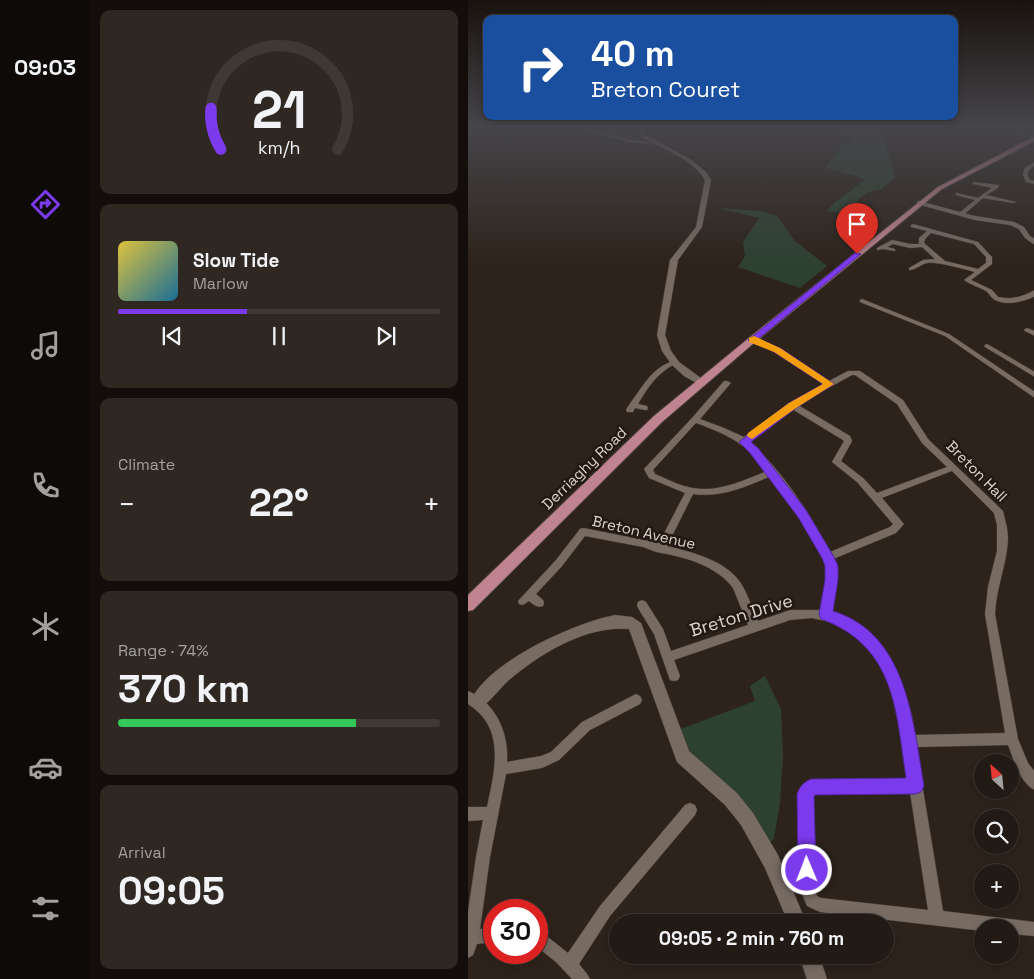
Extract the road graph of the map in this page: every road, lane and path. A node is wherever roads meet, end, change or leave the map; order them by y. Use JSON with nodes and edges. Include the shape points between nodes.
{"nodes":[{"id":1,"x":704,"y":173,"type":"edge"},
{"id":2,"x":967,"y":173,"type":"edge"},
{"id":3,"x":1026,"y":173,"type":"edge"},
{"id":4,"x":1034,"y":183,"type":"edge"},
{"id":5,"x":979,"y":184,"type":"dead end"},
{"id":6,"x":958,"y":194,"type":"dead end"},
{"id":7,"x":980,"y":198,"type":"junction"},
{"id":8,"x":1014,"y":202,"type":"dead end"},
{"id":9,"x":920,"y":203,"type":"junction"},
{"id":10,"x":961,"y":214,"type":"junction"},
{"id":11,"x":916,"y":226,"type":"dead end"},
{"id":12,"x":931,"y":230,"type":"junction"},
{"id":13,"x":1034,"y":243,"type":"edge"},
{"id":14,"x":923,"y":245,"type":"junction"},
{"id":15,"x":881,"y":248,"type":"joint"},
{"id":16,"x":893,"y":250,"type":"dead end"},
{"id":17,"x":939,"y":260,"type":"junction"},
{"id":18,"x":925,"y":271,"type":"dead end"},
{"id":19,"x":979,"y":271,"type":"junction"},
{"id":20,"x":1034,"y":292,"type":"edge"},
{"id":21,"x":868,"y":302,"type":"dead end"},
{"id":22,"x":1027,"y":330,"type":"dead end"},
{"id":23,"x":1034,"y":334,"type":"edge"},
{"id":24,"x":752,"y":340,"type":"junction"},
{"id":25,"x":987,"y":346,"type":"dead end"},
{"id":26,"x":673,"y":363,"type":"junction"},
{"id":27,"x":1034,"y":375,"type":"edge"},
{"id":28,"x":702,"y":383,"type":"junction"},
{"id":29,"x":830,"y":384,"type":"junction"},
{"id":30,"x":728,"y":385,"type":"dead end"},
{"id":31,"x":1034,"y":396,"type":"edge"},
{"id":32,"x":792,"y":405,"type":"junction"},
{"id":33,"x":644,"y":408,"type":"dead end"},
{"id":34,"x":695,"y":420,"type":"junction"},
{"id":35,"x":744,"y":442,"type":"junction"},
{"id":36,"x":952,"y":468,"type":"junction"},
{"id":37,"x":771,"y":473,"type":"junction"},
{"id":38,"x":690,"y":491,"type":"junction"},
{"id":39,"x":876,"y":497,"type":"junction"},
{"id":40,"x":661,"y":549,"type":"junction"},
{"id":41,"x":828,"y":557,"type":"junction"},
{"id":42,"x":539,"y":603,"type":"dead end"},
{"id":43,"x":468,"y":605,"type":"edge"},
{"id":44,"x":642,"y":605,"type":"dead end"},
{"id":45,"x":826,"y":614,"type":"junction"},
{"id":46,"x":754,"y":626,"type":"junction"},
{"id":47,"x":668,"y":657,"type":"junction"},
{"id":48,"x":674,"y":676,"type":"dead end"},
{"id":49,"x":473,"y":700,"type":"edge"},
{"id":50,"x":636,"y":700,"type":"dead end"},
{"id":51,"x":1012,"y":739,"type":"junction"},
{"id":52,"x":909,"y":741,"type":"junction"},
{"id":53,"x":500,"y":769,"type":"junction"},
{"id":54,"x":1034,"y":784,"type":"edge"},
{"id":55,"x":915,"y":786,"type":"junction"},
{"id":56,"x":690,"y":810,"type":"dead end"},
{"id":57,"x":468,"y":814,"type":"edge"},
{"id":58,"x":490,"y":814,"type":"junction"},
{"id":59,"x":794,"y":914,"type":"edge"},
{"id":60,"x":937,"y":918,"type":"junction"},
{"id":61,"x":1034,"y":929,"type":"edge"},
{"id":62,"x":483,"y":939,"type":"edge"},
{"id":63,"x":470,"y":944,"type":"edge"},
{"id":64,"x":548,"y":945,"type":"edge"},
{"id":65,"x":570,"y":964,"type":"junction"},
{"id":66,"x":811,"y":964,"type":"edge"},
{"id":67,"x":582,"y":979,"type":"edge"},
{"id":68,"x":817,"y":979,"type":"edge"}],
"edges":[{"from":1,"to":26,"type":"street","via":[[708,180],[699,226],[674,260],[661,335],[663,347]]},
{"from":2,"to":9,"type":"main road","name":"Derriaghy Road"},
{"from":3,"to":4,"type":"street","via":[[1028,181]]},
{"from":5,"to":7,"type":"street","via":[[997,187]]},
{"from":6,"to":7,"type":"street"},
{"from":7,"to":8,"type":"street"},
{"from":7,"to":10,"type":"street"},
{"from":9,"to":10,"type":"street"},
{"from":9,"to":24,"type":"main road","name":"Derriaghy Road"},
{"from":10,"to":13,"type":"street","via":[[1012,223],[1022,228]]},
{"from":11,"to":12,"type":"street"},
{"from":12,"to":14,"type":"street","via":[[922,238]]},
{"from":12,"to":19,"type":"street","via":[[976,243],[990,260]]},
{"from":14,"to":15,"type":"street","via":[[892,242]]},
{"from":14,"to":17,"type":"street"},
{"from":15,"to":16,"type":"street"},
{"from":17,"to":18,"type":"street","via":[[928,260],[913,268]]},
{"from":17,"to":19,"type":"street"},
{"from":19,"to":20,"type":"street","via":[[967,280],[998,299],[1028,297]]},
{"from":21,"to":31,"type":"street","via":[[947,335]]},
{"from":22,"to":23,"type":"street"},
{"from":24,"to":28,"type":"main road","name":"Derriaghy Road"},
{"from":24,"to":29,"type":"street","via":[[777,350]]},
{"from":25,"to":27,"type":"street"},
{"from":26,"to":28,"type":"street"},
{"from":26,"to":33,"type":"street","via":[[659,369],[632,408]]},
{"from":28,"to":43,"type":"main road","name":"Derriaghy Road","via":[[604,469]]},
{"from":29,"to":32,"type":"street","name":"Breton Hall"},
{"from":29,"to":36,"type":"street","name":"Breton Hall","via":[[857,373],[894,397],[925,441]]},
{"from":30,"to":34,"type":"street"},
{"from":32,"to":35,"type":"street","name":"Breton Hall"},
{"from":32,"to":39,"type":"street","via":[[847,438],[848,442],[836,462]]},
{"from":34,"to":35,"type":"street"},
{"from":34,"to":38,"type":"street","via":[[648,469],[652,476]]},
{"from":35,"to":37,"type":"street"},
{"from":36,"to":39,"type":"street"},
{"from":36,"to":51,"type":"street","name":"Breton Hall","via":[[998,511],[1003,525],[1004,545],[990,614]]},
{"from":37,"to":38,"type":"street","via":[[721,491]]},
{"from":37,"to":41,"type":"street","via":[[802,514]]},
{"from":38,"to":40,"type":"street"},
{"from":39,"to":41,"type":"street","via":[[898,524],[893,530]]},
{"from":40,"to":42,"type":"street","name":"Breton Avenue","via":[[583,532],[559,564],[526,598]]},
{"from":40,"to":46,"type":"street","name":"Breton Avenue","via":[[700,560],[728,576],[740,592]]},
{"from":41,"to":45,"type":"street","via":[[832,580]]},
{"from":44,"to":47,"type":"street","via":[[659,632]]},
{"from":45,"to":46,"type":"street","name":"Breton Drive","via":[[790,614]]},
{"from":45,"to":52,"type":"street","via":[[851,626],[887,662],[896,684]]},
{"from":46,"to":47,"type":"street","name":"Breton Drive"},
{"from":47,"to":48,"type":"street"},
{"from":49,"to":53,"type":"street","via":[[497,727],[501,746]]},
{"from":49,"to":59,"type":"street","via":[[571,632],[610,621],[632,623],[683,756],[736,805],[753,828]]},
{"from":50,"to":53,"type":"street","via":[[586,726],[555,756],[542,762]]},
{"from":51,"to":52,"type":"street"},
{"from":51,"to":54,"type":"street"},
{"from":52,"to":55,"type":"street"},
{"from":53,"to":58,"type":"street"},
{"from":55,"to":60,"type":"street"},
{"from":55,"to":60,"type":"street","via":[[811,787],[805,794],[807,890],[812,901],[820,905]]},
{"from":56,"to":65,"type":"street","via":[[605,911]]},
{"from":57,"to":58,"type":"street"},
{"from":58,"to":63,"type":"street"},
{"from":60,"to":61,"type":"street"},
{"from":62,"to":63,"type":"street"},
{"from":64,"to":65,"type":"street"},
{"from":65,"to":67,"type":"street"},
{"from":66,"to":68,"type":"street"}]}
